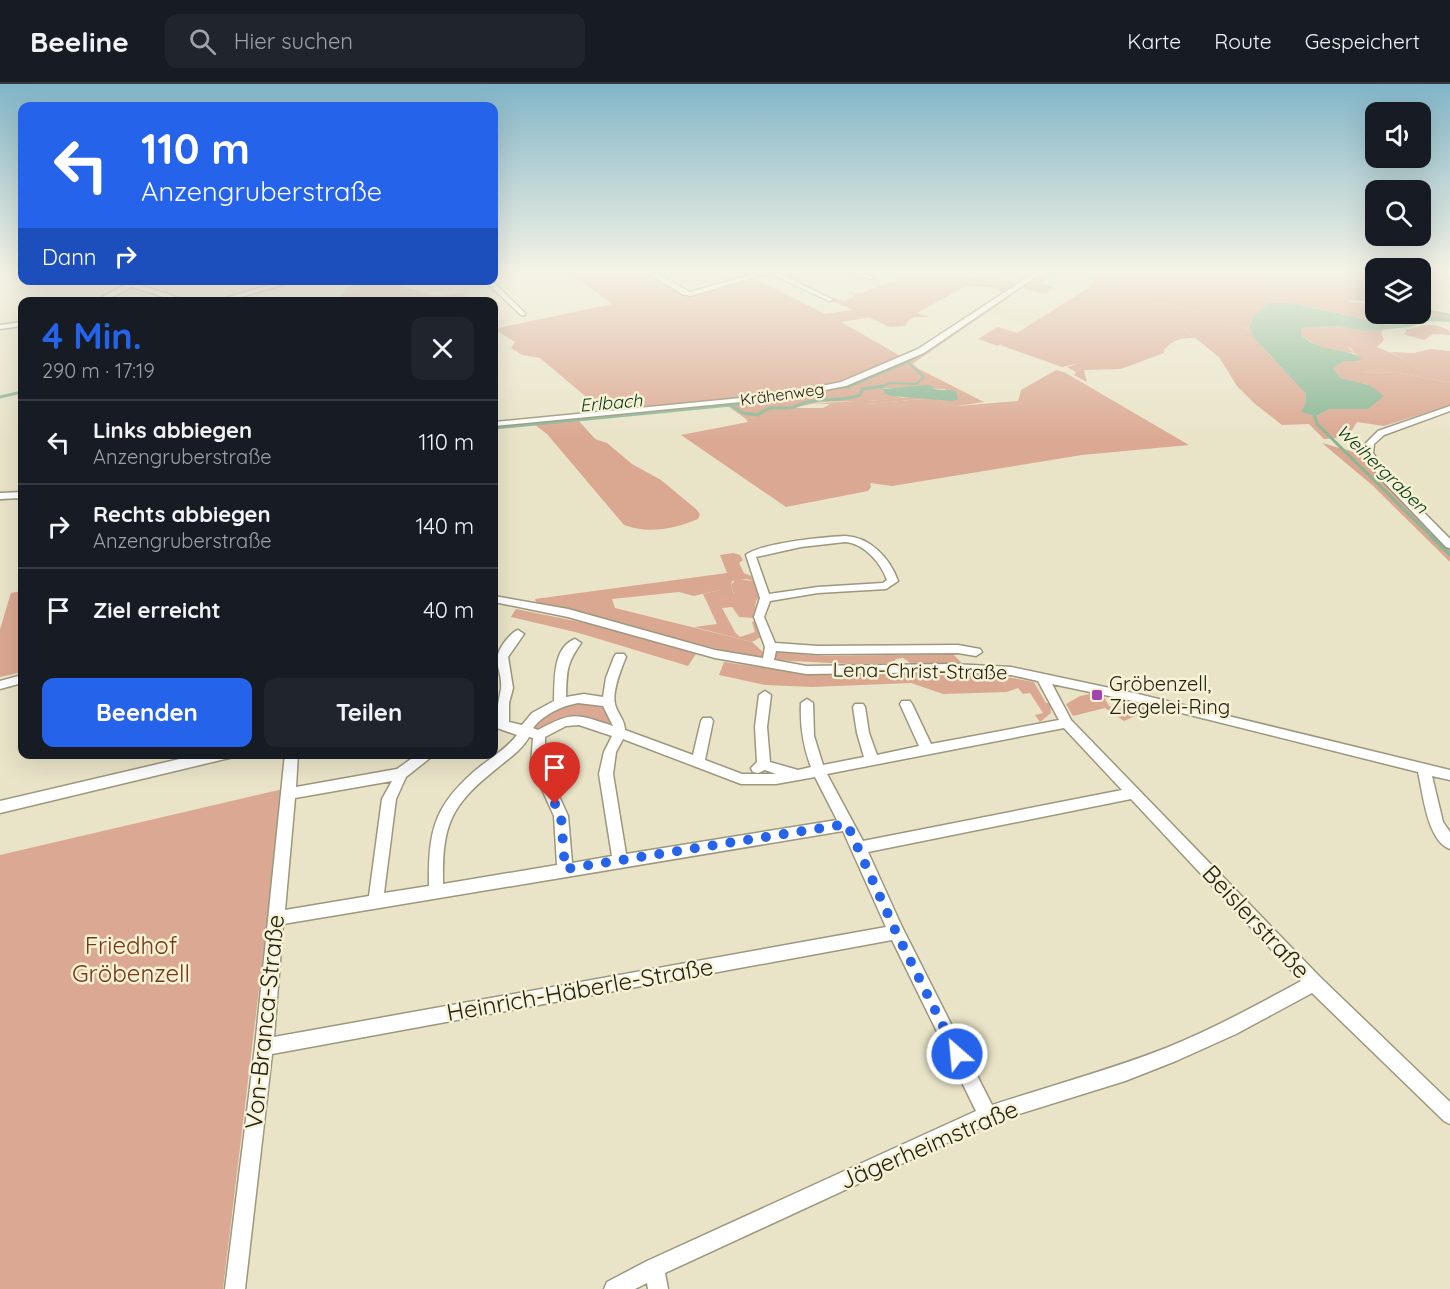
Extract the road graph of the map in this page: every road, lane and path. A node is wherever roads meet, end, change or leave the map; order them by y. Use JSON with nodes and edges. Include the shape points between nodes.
{"nodes":[{"id":1,"x":957,"y":327,"type":"edge"},
{"id":2,"x":1450,"y":408,"type":"edge"},
{"id":3,"x":498,"y":424,"type":"edge"},
{"id":4,"x":18,"y":495,"type":"edge"},
{"id":5,"x":0,"y":496,"type":"edge"},
{"id":6,"x":1450,"y":544,"type":"edge"},
{"id":7,"x":765,"y":598,"type":"junction"},
{"id":8,"x":498,"y":600,"type":"edge"},
{"id":9,"x":518,"y":634,"type":"dead end"},
{"id":10,"x":575,"y":643,"type":"dead end"},
{"id":11,"x":771,"y":647,"type":"junction"},
{"id":12,"x":976,"y":652,"type":"dead end"},
{"id":13,"x":620,"y":657,"type":"dead end"},
{"id":14,"x":766,"y":664,"type":"junction"},
{"id":15,"x":1042,"y":677,"type":"junction"},
{"id":16,"x":18,"y":680,"type":"edge"},
{"id":17,"x":0,"y":684,"type":"edge"},
{"id":18,"x":765,"y":695,"type":"dead end"},
{"id":19,"x":560,"y":703,"type":"junction"},
{"id":20,"x":608,"y":703,"type":"junction"},
{"id":21,"x":807,"y":703,"type":"dead end"},
{"id":22,"x":906,"y":704,"type":"dead end"},
{"id":23,"x":859,"y":707,"type":"dead end"},
{"id":24,"x":706,"y":721,"type":"dead end"},
{"id":25,"x":498,"y":722,"type":"edge"},
{"id":26,"x":1067,"y":723,"type":"junction"},
{"id":27,"x":532,"y":733,"type":"junction"},
{"id":28,"x":619,"y":734,"type":"junction"},
{"id":29,"x":927,"y":749,"type":"junction"},
{"id":30,"x":204,"y":759,"type":"edge"},
{"id":31,"x":292,"y":759,"type":"edge"},
{"id":32,"x":422,"y":759,"type":"edge"},
{"id":33,"x":872,"y":760,"type":"junction"},
{"id":34,"x":698,"y":764,"type":"junction"},
{"id":35,"x":764,"y":765,"type":"junction"},
{"id":36,"x":1424,"y":769,"type":"junction"},
{"id":37,"x":818,"y":770,"type":"junction"},
{"id":38,"x":400,"y":774,"type":"junction"},
{"id":39,"x":796,"y":775,"type":"junction"},
{"id":40,"x":1450,"y":775,"type":"edge"},
{"id":41,"x":741,"y":779,"type":"junction"},
{"id":42,"x":1134,"y":793,"type":"junction"},
{"id":43,"x":288,"y":794,"type":"junction"},
{"id":44,"x":0,"y":807,"type":"edge"},
{"id":45,"x":847,"y":824,"type":"junction"},
{"id":46,"x":1450,"y":843,"type":"edge"},
{"id":47,"x":859,"y":848,"type":"junction"},
{"id":48,"x":620,"y":860,"type":"junction"},
{"id":49,"x":565,"y":869,"type":"junction"},
{"id":50,"x":436,"y":891,"type":"junction"},
{"id":51,"x":376,"y":901,"type":"junction"},
{"id":52,"x":276,"y":918,"type":"junction"},
{"id":53,"x":896,"y":932,"type":"junction"},
{"id":54,"x":1314,"y":983,"type":"junction"},
{"id":55,"x":264,"y":1047,"type":"junction"},
{"id":56,"x":988,"y":1115,"type":"junction"},
{"id":57,"x":1450,"y":1115,"type":"edge"},
{"id":58,"x":654,"y":1268,"type":"junction"},
{"id":59,"x":235,"y":1289,"type":"edge"},
{"id":60,"x":614,"y":1289,"type":"edge"},
{"id":61,"x":658,"y":1289,"type":"edge"}],
"edges":[{"from":1,"to":3,"type":"street","name":"Krähenweg","via":[[921,351],[843,384],[782,396]]},
{"from":2,"to":6,"type":"street","via":[[1381,434],[1370,443],[1369,453],[1382,475]]},
{"from":4,"to":5,"type":"street"},
{"from":7,"to":7,"type":"street","via":[[886,586],[892,581],[882,562],[868,549],[855,540],[843,538],[751,555]]},
{"from":7,"to":11,"type":"street","via":[[759,617]]},
{"from":8,"to":14,"type":"street","name":"Lena-Christ-Straße","via":[[567,613]]},
{"from":9,"to":25,"type":"street","via":[[502,657],[507,688]]},
{"from":10,"to":19,"type":"street","via":[[561,669]]},
{"from":11,"to":12,"type":"street"},
{"from":11,"to":14,"type":"street"},
{"from":13,"to":20,"type":"street"},
{"from":14,"to":15,"type":"street","name":"Lena-Christ-Straße","via":[[806,670],[952,668]]},
{"from":15,"to":26,"type":"street","name":"Beislerstraße"},
{"from":15,"to":36,"type":"street","name":"Lena-Christ-Straße"},
{"from":16,"to":17,"type":"street"},
{"from":18,"to":35,"type":"street","via":[[761,727]]},
{"from":19,"to":20,"type":"street","via":[[573,698]]},
{"from":19,"to":27,"type":"street","via":[[537,715]]},
{"from":20,"to":28,"type":"street","via":[[619,725]]},
{"from":21,"to":37,"type":"street","via":[[807,732]]},
{"from":22,"to":29,"type":"street"},
{"from":23,"to":33,"type":"street"},
{"from":24,"to":34,"type":"street"},
{"from":25,"to":27,"type":"street"},
{"from":26,"to":29,"type":"street"},
{"from":26,"to":42,"type":"street","name":"Beislerstraße"},
{"from":27,"to":28,"type":"street","via":[[579,720]]},
{"from":27,"to":49,"type":"street","via":[[538,765],[561,816]]},
{"from":27,"to":50,"type":"street","via":[[487,768],[460,795],[442,821],[436,848]]},
{"from":28,"to":34,"type":"street"},
{"from":28,"to":48,"type":"street","via":[[606,774]]},
{"from":29,"to":33,"type":"street"},
{"from":30,"to":44,"type":"street"},
{"from":31,"to":43,"type":"street","name":"Von-Branca-Straße"},
{"from":32,"to":38,"type":"street"},
{"from":33,"to":37,"type":"street"},
{"from":34,"to":41,"type":"street"},
{"from":35,"to":39,"type":"street"},
{"from":35,"to":41,"type":"street"},
{"from":36,"to":40,"type":"street","name":"Lena-Christ-Straße"},
{"from":36,"to":46,"type":"street","via":[[1436,824]]},
{"from":37,"to":39,"type":"street"},
{"from":37,"to":45,"type":"street"},
{"from":38,"to":43,"type":"street"},
{"from":38,"to":51,"type":"street","via":[[389,799]]},
{"from":39,"to":41,"type":"street"},
{"from":42,"to":47,"type":"street"},
{"from":42,"to":54,"type":"street","name":"Beislerstraße"},
{"from":43,"to":52,"type":"street","name":"Von-Branca-Straße"},
{"from":45,"to":47,"type":"street"},
{"from":45,"to":48,"type":"street"},
{"from":47,"to":53,"type":"street"},
{"from":48,"to":49,"type":"street"},
{"from":49,"to":50,"type":"street"},
{"from":50,"to":51,"type":"street"},
{"from":51,"to":52,"type":"street"},
{"from":52,"to":55,"type":"street","name":"Von-Branca-Straße"},
{"from":53,"to":55,"type":"street","name":"Heinrich-Häberle-Straße"},
{"from":53,"to":56,"type":"street"},
{"from":54,"to":56,"type":"street","name":"Jägerheimstraße","via":[[1170,1055]]},
{"from":54,"to":57,"type":"street","name":"Beislerstraße"},
{"from":55,"to":59,"type":"street","name":"Von-Branca-Straße"},
{"from":56,"to":58,"type":"street","name":"Jägerheimstraße"},
{"from":58,"to":60,"type":"street","name":"Jägerheimstraße"},
{"from":58,"to":61,"type":"street"}]}
